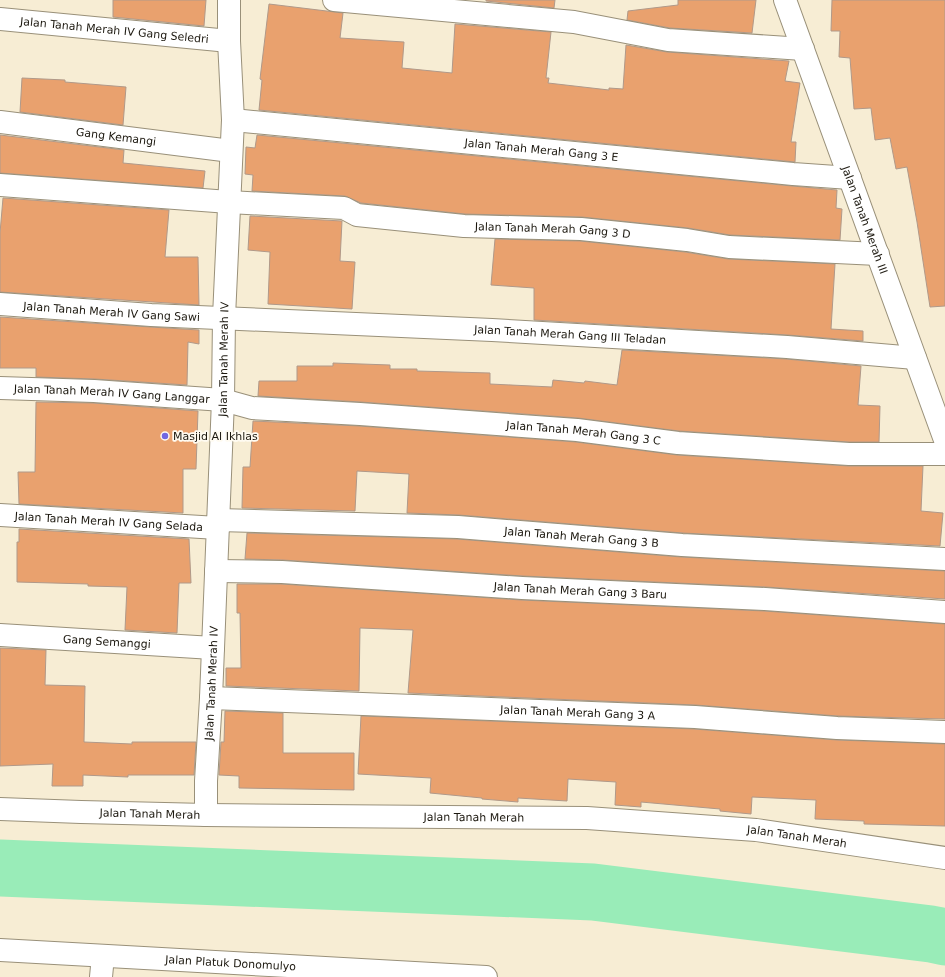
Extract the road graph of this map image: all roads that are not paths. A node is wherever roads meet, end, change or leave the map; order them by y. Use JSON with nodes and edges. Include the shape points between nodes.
{"nodes":[{"id":1,"x":229,"y":0,"type":"edge"},
{"id":2,"x":334,"y":0,"type":"edge"},
{"id":3,"x":785,"y":0,"type":"edge"},
{"id":4,"x":0,"y":19,"type":"edge"},
{"id":5,"x":229,"y":41,"type":"junction"},
{"id":6,"x":803,"y":49,"type":"junction"},
{"id":7,"x":233,"y":120,"type":"junction"},
{"id":8,"x":0,"y":122,"type":"edge"},
{"id":9,"x":231,"y":151,"type":"junction"},
{"id":10,"x":850,"y":178,"type":"junction"},
{"id":11,"x":0,"y":185,"type":"edge"},
{"id":12,"x":229,"y":202,"type":"junction"},
{"id":13,"x":878,"y":254,"type":"junction"},
{"id":14,"x":0,"y":304,"type":"edge"},
{"id":15,"x":224,"y":317,"type":"junction"},
{"id":16,"x":915,"y":358,"type":"junction"},
{"id":17,"x":0,"y":388,"type":"edge"},
{"id":18,"x":223,"y":400,"type":"junction"},
{"id":19,"x":945,"y":440,"type":"edge"},
{"id":20,"x":945,"y":454,"type":"edge"},
{"id":21,"x":0,"y":515,"type":"edge"},
{"id":22,"x":218,"y":524,"type":"junction"},
{"id":23,"x":945,"y":558,"type":"edge"},
{"id":24,"x":216,"y":570,"type":"junction"},
{"id":25,"x":945,"y":612,"type":"edge"},
{"id":26,"x":0,"y":635,"type":"edge"},
{"id":27,"x":213,"y":648,"type":"junction"},
{"id":28,"x":211,"y":698,"type":"junction"},
{"id":29,"x":945,"y":732,"type":"edge"},
{"id":30,"x":0,"y":809,"type":"edge"},
{"id":31,"x":206,"y":815,"type":"junction"},
{"id":32,"x":945,"y":858,"type":"edge"},
{"id":33,"x":0,"y":950,"type":"edge"},
{"id":34,"x":102,"y":967,"type":"edge"},
{"id":35,"x":310,"y":972,"type":"edge"},
{"id":36,"x":486,"y":977,"type":"edge"}],
"edges":[{"from":1,"to":5,"type":"street","name":"Jalan Tanah Merah IV"},
{"from":2,"to":6,"type":"street","via":[[574,22],[668,40]]},
{"from":3,"to":6,"type":"street","name":"Jalan Tanah Merah III"},
{"from":4,"to":5,"type":"street","name":"Jalan Tanah Merah IV Gang Seledri"},
{"from":5,"to":7,"type":"street","name":"Jalan Tanah Merah IV"},
{"from":6,"to":10,"type":"street","name":"Jalan Tanah Merah III"},
{"from":7,"to":9,"type":"street","name":"Jalan Tanah Merah IV"},
{"from":7,"to":10,"type":"street","name":"Jalan Tanah Merah Gang 3 E","via":[[785,174]]},
{"from":8,"to":9,"type":"street","name":"Gang Kemangi"},
{"from":9,"to":12,"type":"street","name":"Jalan Tanah Merah IV"},
{"from":10,"to":13,"type":"street","name":"Jalan Tanah Merah III"},
{"from":11,"to":12,"type":"street","name":"Jalan Tanah Merah Gang 3 D"},
{"from":12,"to":13,"type":"street","name":"Jalan Tanah Merah Gang 3 D","via":[[344,208],[357,214],[464,226],[580,229],[729,247]]},
{"from":12,"to":15,"type":"street","name":"Jalan Tanah Merah IV"},
{"from":13,"to":16,"type":"street","name":"Jalan Tanah Merah III"},
{"from":14,"to":15,"type":"street","name":"Jalan Tanah Merah IV Gang Sawi","via":[[152,315]]},
{"from":15,"to":16,"type":"street","name":"Jalan Tanah Merah Gang III Teladan","via":[[787,347]]},
{"from":15,"to":18,"type":"street","name":"Jalan Tanah Merah IV"},
{"from":16,"to":19,"type":"street","name":"Jalan Tanah Merah III"},
{"from":17,"to":18,"type":"street","name":"Jalan Tanah Merah IV Gang Langgar","via":[[94,391]]},
{"from":18,"to":20,"type":"street","name":"Jalan Tanah Merah Gang 3 C","via":[[252,408],[577,430],[678,443],[849,454]]},
{"from":18,"to":22,"type":"street","name":"Jalan Tanah Merah IV"},
{"from":21,"to":22,"type":"street","name":"Jalan Tanah Merah IV Gang Selada"},
{"from":22,"to":23,"type":"street","name":"Jalan Tanah Merah Gang 3 B","via":[[458,527],[682,545]]},
{"from":22,"to":24,"type":"street","name":"Jalan Tanah Merah IV"},
{"from":24,"to":25,"type":"street","name":"Jalan Tanah Merah Gang 3 Baru","via":[[765,599]]},
{"from":24,"to":27,"type":"street","name":"Jalan Tanah Merah IV"},
{"from":26,"to":27,"type":"street","name":"Gang Semanggi"},
{"from":27,"to":28,"type":"street","name":"Jalan Tanah Merah IV"},
{"from":28,"to":29,"type":"street","name":"Jalan Tanah Merah Gang 3 A","via":[[695,717],[837,728]]},
{"from":28,"to":31,"type":"street","name":"Jalan Tanah Merah IV"},
{"from":30,"to":31,"type":"street","name":"Jalan Tanah Merah"},
{"from":31,"to":32,"type":"street","name":"Jalan Tanah Merah","via":[[587,818],[756,830]]},
{"from":33,"to":34,"type":"street","name":"Jalan Platuk Donomulyo"},
{"from":34,"to":35,"type":"street","name":"Jalan Platuk Donomulyo"},
{"from":35,"to":36,"type":"street","name":"Jalan Platuk Donomulyo"}]}
